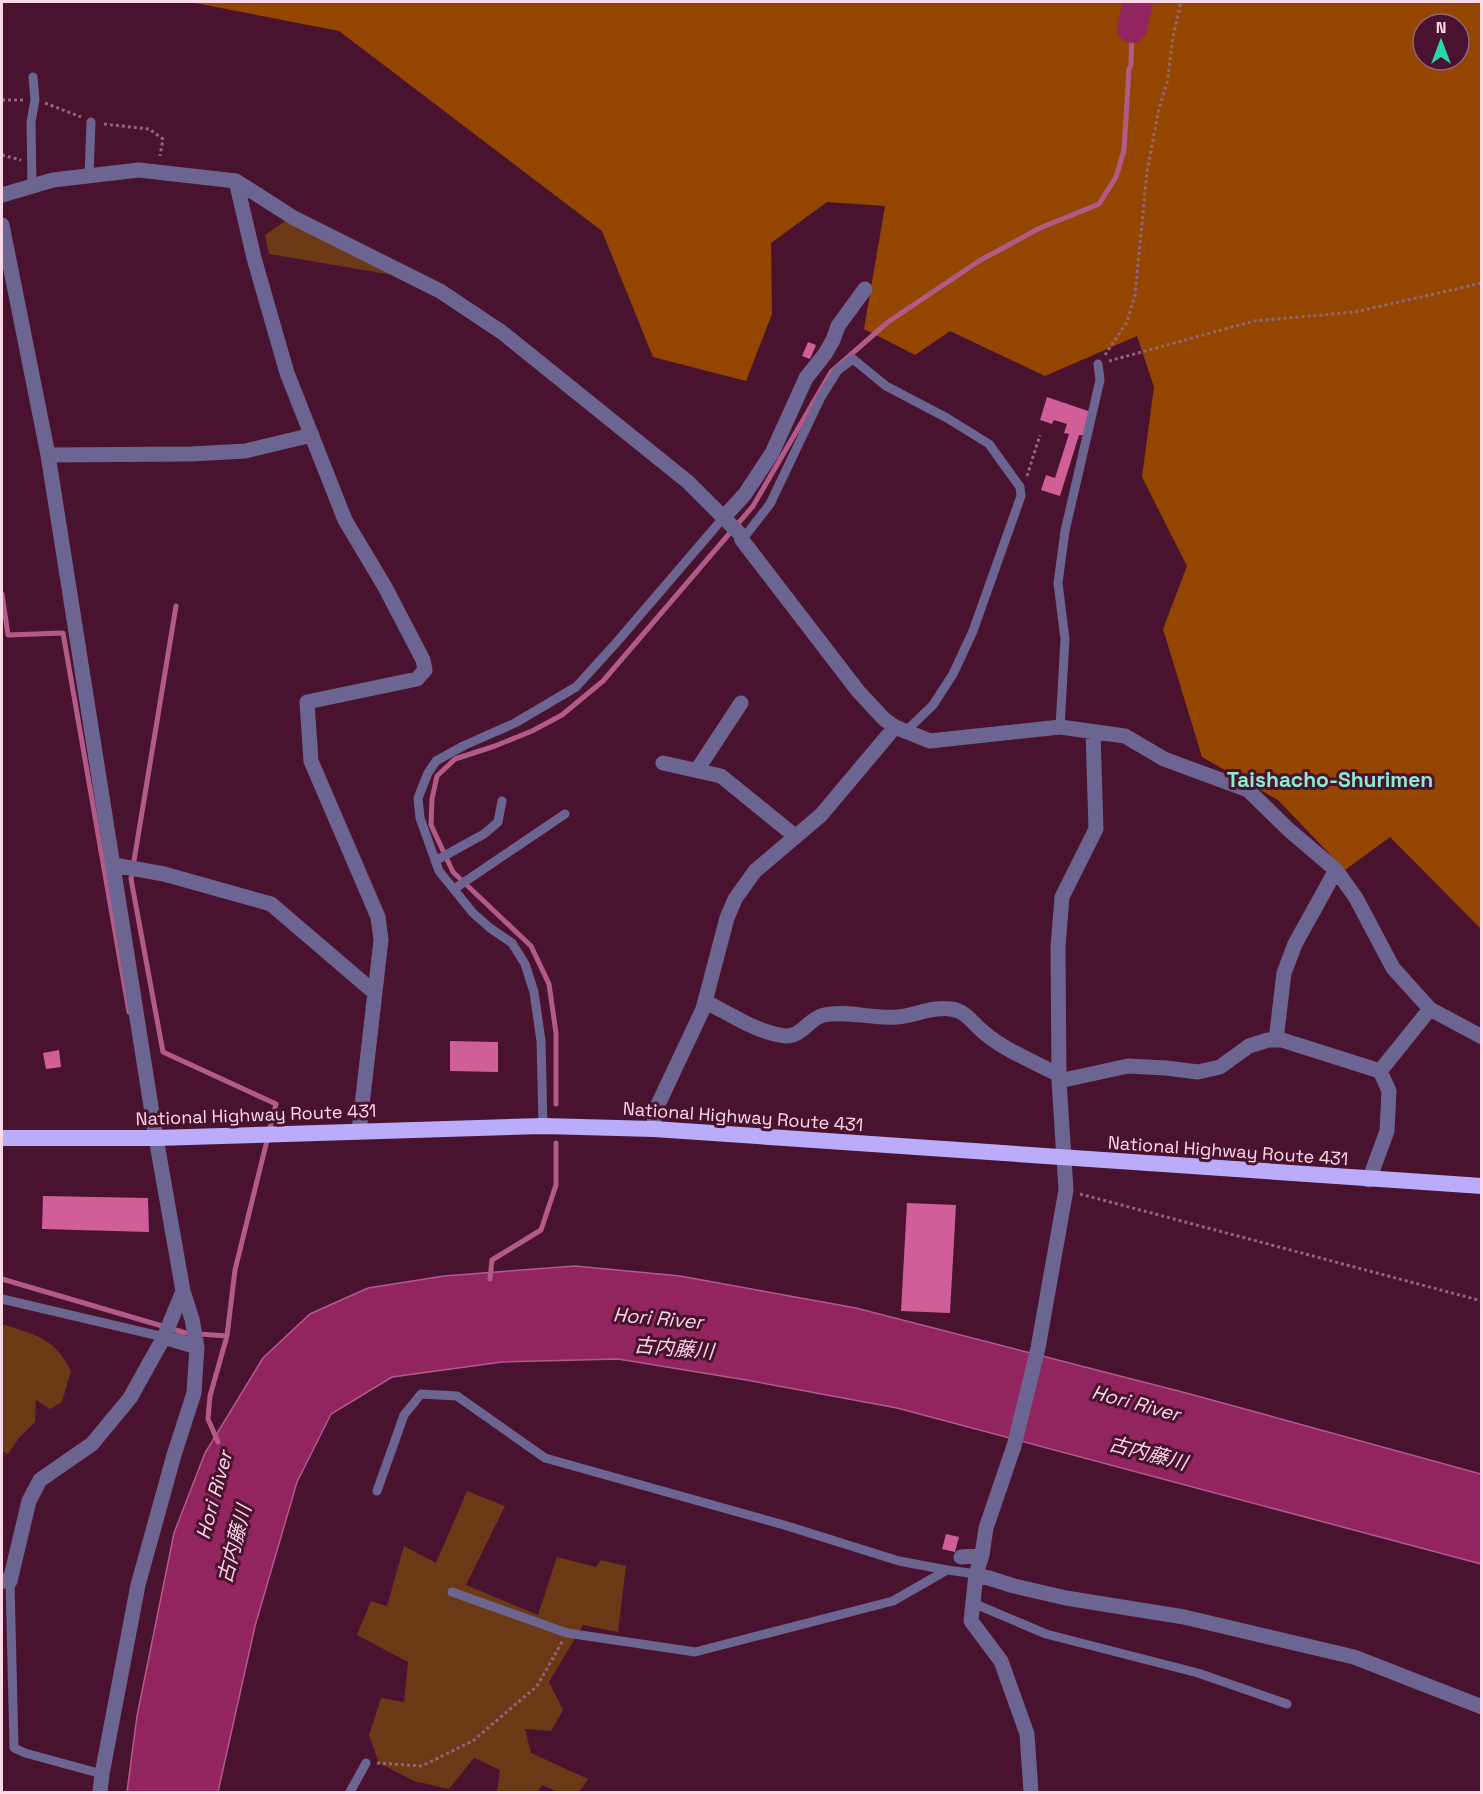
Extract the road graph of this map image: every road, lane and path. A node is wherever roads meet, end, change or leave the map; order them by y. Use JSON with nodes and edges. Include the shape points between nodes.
{"nodes":[{"id":1,"x":1181,"y":2,"type":"edge"},
{"id":2,"x":33,"y":77,"type":"dead end"},
{"id":3,"x":91,"y":122,"type":"dead end"},
{"id":4,"x":2,"y":155,"type":"edge"},
{"id":5,"x":31,"y":162,"type":"junction"},
{"id":6,"x":89,"y":176,"type":"junction"},
{"id":7,"x":236,"y":181,"type":"junction"},
{"id":8,"x":32,"y":186,"type":"junction"},
{"id":9,"x":2,"y":195,"type":"edge"},
{"id":10,"x":2,"y":225,"type":"edge"},
{"id":11,"x":1482,"y":283,"type":"edge"},
{"id":12,"x":865,"y":290,"type":"dead end"},
{"id":13,"x":1098,"y":364,"type":"junction"},
{"id":14,"x":312,"y":435,"type":"junction"},
{"id":15,"x":1040,"y":435,"type":"dead end"},
{"id":16,"x":48,"y":455,"type":"junction"},
{"id":17,"x":1021,"y":495,"type":"junction"},
{"id":18,"x":725,"y":519,"type":"junction"},
{"id":19,"x":741,"y":537,"type":"junction"},
{"id":20,"x":741,"y":703,"type":"dead end"},
{"id":21,"x":1060,"y":727,"type":"junction"},
{"id":22,"x":901,"y":729,"type":"junction"},
{"id":23,"x":1093,"y":732,"type":"junction"},
{"id":24,"x":663,"y":763,"type":"dead end"},
{"id":25,"x":696,"y":770,"type":"junction"},
{"id":26,"x":502,"y":801,"type":"dead end"},
{"id":27,"x":565,"y":814,"type":"dead end"},
{"id":28,"x":795,"y":836,"type":"junction"},
{"id":29,"x":435,"y":861,"type":"junction"},
{"id":30,"x":114,"y":865,"type":"junction"},
{"id":31,"x":1336,"y":870,"type":"junction"},
{"id":32,"x":454,"y":890,"type":"junction"},
{"id":33,"x":375,"y":993,"type":"junction"},
{"id":34,"x":706,"y":1002,"type":"junction"},
{"id":35,"x":1430,"y":1010,"type":"junction"},
{"id":36,"x":1482,"y":1037,"type":"edge"},
{"id":37,"x":1276,"y":1040,"type":"junction"},
{"id":38,"x":1380,"y":1071,"type":"junction"},
{"id":39,"x":1059,"y":1078,"type":"junction"},
{"id":40,"x":543,"y":1126,"type":"junction"},
{"id":41,"x":654,"y":1129,"type":"junction"},
{"id":42,"x":359,"y":1131,"type":"junction"},
{"id":43,"x":2,"y":1138,"type":"edge"},
{"id":44,"x":156,"y":1138,"type":"junction"},
{"id":45,"x":1065,"y":1159,"type":"junction"},
{"id":46,"x":1369,"y":1180,"type":"junction"},
{"id":47,"x":1482,"y":1186,"type":"edge"},
{"id":48,"x":1066,"y":1190,"type":"junction"},
{"id":49,"x":183,"y":1291,"type":"junction"},
{"id":50,"x":2,"y":1299,"type":"edge"},
{"id":51,"x":1482,"y":1301,"type":"edge"},
{"id":52,"x":193,"y":1323,"type":"junction"},
{"id":53,"x":168,"y":1327,"type":"junction"},
{"id":54,"x":197,"y":1345,"type":"junction"},
{"id":55,"x":377,"y":1491,"type":"dead end"},
{"id":56,"x":982,"y":1555,"type":"junction"},
{"id":57,"x":962,"y":1557,"type":"dead end"},
{"id":58,"x":946,"y":1570,"type":"junction"},
{"id":59,"x":976,"y":1574,"type":"junction"},
{"id":60,"x":6,"y":1581,"type":"edge"},
{"id":61,"x":452,"y":1592,"type":"dead end"},
{"id":62,"x":973,"y":1603,"type":"junction"},
{"id":63,"x":567,"y":1633,"type":"junction"},
{"id":64,"x":1287,"y":1704,"type":"dead end"},
{"id":65,"x":1482,"y":1707,"type":"edge"},
{"id":66,"x":366,"y":1763,"type":"joint"},
{"id":67,"x":102,"y":1774,"type":"junction"},
{"id":68,"x":100,"y":1792,"type":"edge"},
{"id":69,"x":350,"y":1792,"type":"edge"},
{"id":70,"x":1031,"y":1792,"type":"edge"}],
"edges":[{"from":1,"to":13,"type":"path","via":[[1147,172],[1135,295],[1127,322]]},
{"from":2,"to":5,"type":"lane"},
{"from":3,"to":6,"type":"lane"},
{"from":4,"to":5,"type":"path"},
{"from":5,"to":8,"type":"lane"},
{"from":6,"to":7,"type":"street","via":[[139,170]]},
{"from":6,"to":8,"type":"street"},
{"from":7,"to":14,"type":"street","via":[[287,373]]},
{"from":7,"to":18,"type":"street","via":[[294,218],[440,291],[503,333],[688,482]]},
{"from":8,"to":9,"type":"street"},
{"from":10,"to":16,"type":"street"},
{"from":11,"to":13,"type":"path","via":[[1355,312],[1254,321]]},
{"from":12,"to":18,"type":"street","via":[[806,378],[772,453]]},
{"from":13,"to":21,"type":"lane","via":[[1100,380],[1065,531],[1058,583],[1065,639]]},
{"from":14,"to":16,"type":"street","via":[[245,451]]},
{"from":14,"to":33,"type":"street","via":[[345,520],[396,608],[425,670],[417,679],[307,702],[311,761],[378,917],[381,940]]},
{"from":15,"to":17,"type":"path"},
{"from":16,"to":30,"type":"street"},
{"from":17,"to":19,"type":"lane","via":[[1014,477],[989,444],[886,386],[853,358],[838,370],[821,397],[770,504]]},
{"from":17,"to":22,"type":"lane","via":[[974,631],[952,674],[933,705]]},
{"from":18,"to":19,"type":"street"},
{"from":18,"to":29,"type":"lane","via":[[576,687],[515,723],[436,761],[418,798],[420,818]]},
{"from":19,"to":22,"type":"street","via":[[858,691],[884,719]]},
{"from":20,"to":25,"type":"street"},
{"from":21,"to":22,"type":"street","via":[[930,741]]},
{"from":21,"to":23,"type":"street"},
{"from":22,"to":28,"type":"street","via":[[821,815]]},
{"from":23,"to":31,"type":"street","via":[[1125,736],[1164,759],[1248,790]]},
{"from":23,"to":39,"type":"street","via":[[1096,829],[1062,897],[1058,947]]},
{"from":24,"to":25,"type":"street"},
{"from":25,"to":28,"type":"street","via":[[721,776]]},
{"from":26,"to":29,"type":"lane","via":[[498,822]]},
{"from":27,"to":32,"type":"lane"},
{"from":28,"to":34,"type":"street","via":[[755,871],[735,899]]},
{"from":29,"to":32,"type":"lane"},
{"from":30,"to":33,"type":"street","via":[[164,874],[271,904]]},
{"from":30,"to":44,"type":"street"},
{"from":31,"to":35,"type":"street","via":[[1394,968]]},
{"from":31,"to":37,"type":"street","via":[[1294,944],[1284,973]]},
{"from":32,"to":40,"type":"lane","via":[[473,913],[512,942],[525,964],[534,992],[541,1041]]},
{"from":33,"to":42,"type":"street"},
{"from":34,"to":39,"type":"street","via":[[767,1032],[787,1036],[820,1016],[838,1012],[882,1018],[950,1009],[965,1014],[989,1036]]},
{"from":34,"to":41,"type":"street","via":[[655,1111]]},
{"from":35,"to":36,"type":"street"},
{"from":35,"to":38,"type":"street"},
{"from":37,"to":38,"type":"street"},
{"from":37,"to":39,"type":"street","via":[[1249,1046],[1220,1067],[1198,1072],[1128,1066]]},
{"from":38,"to":46,"type":"street","via":[[1389,1091],[1387,1131]]},
{"from":39,"to":45,"type":"street"},
{"from":40,"to":41,"type":"highway","name":"National Highway Route 431"},
{"from":40,"to":42,"type":"highway","name":"National Highway Route 431"},
{"from":41,"to":45,"type":"highway","name":"National Highway Route 431"},
{"from":42,"to":44,"type":"highway","name":"National Highway Route 431"},
{"from":43,"to":44,"type":"highway","name":"National Highway Route 431"},
{"from":44,"to":49,"type":"street"},
{"from":45,"to":46,"type":"highway","name":"National Highway Route 431"},
{"from":45,"to":48,"type":"street"},
{"from":46,"to":47,"type":"highway","name":"National Highway Route 431"},
{"from":48,"to":51,"type":"path"},
{"from":48,"to":56,"type":"street","via":[[1038,1348],[1014,1446],[986,1528]]},
{"from":49,"to":52,"type":"street"},
{"from":49,"to":53,"type":"street"},
{"from":50,"to":53,"type":"lane"},
{"from":52,"to":53,"type":"street"},
{"from":52,"to":54,"type":"street"},
{"from":53,"to":54,"type":"street"},
{"from":53,"to":60,"type":"street","via":[[130,1398],[92,1444],[40,1480],[29,1501]]},
{"from":54,"to":67,"type":"street","via":[[194,1393],[138,1585]]},
{"from":55,"to":58,"type":"lane","via":[[404,1415],[421,1394],[458,1396],[545,1458],[900,1561]]},
{"from":56,"to":57,"type":"street"},
{"from":56,"to":59,"type":"street"},
{"from":58,"to":59,"type":"lane"},
{"from":58,"to":63,"type":"lane","via":[[893,1601],[695,1652]]},
{"from":59,"to":62,"type":"street"},
{"from":59,"to":65,"type":"street","via":[[1066,1598],[1184,1617],[1354,1657]]},
{"from":60,"to":67,"type":"lane","via":[[14,1748]]},
{"from":61,"to":63,"type":"lane"},
{"from":62,"to":64,"type":"lane","via":[[1046,1634],[1198,1673]]},
{"from":62,"to":70,"type":"street","via":[[971,1621],[1001,1661],[1027,1734]]},
{"from":63,"to":66,"type":"path","via":[[537,1686],[474,1740],[422,1766]]},
{"from":66,"to":69,"type":"lane"},
{"from":67,"to":68,"type":"street"}]}
